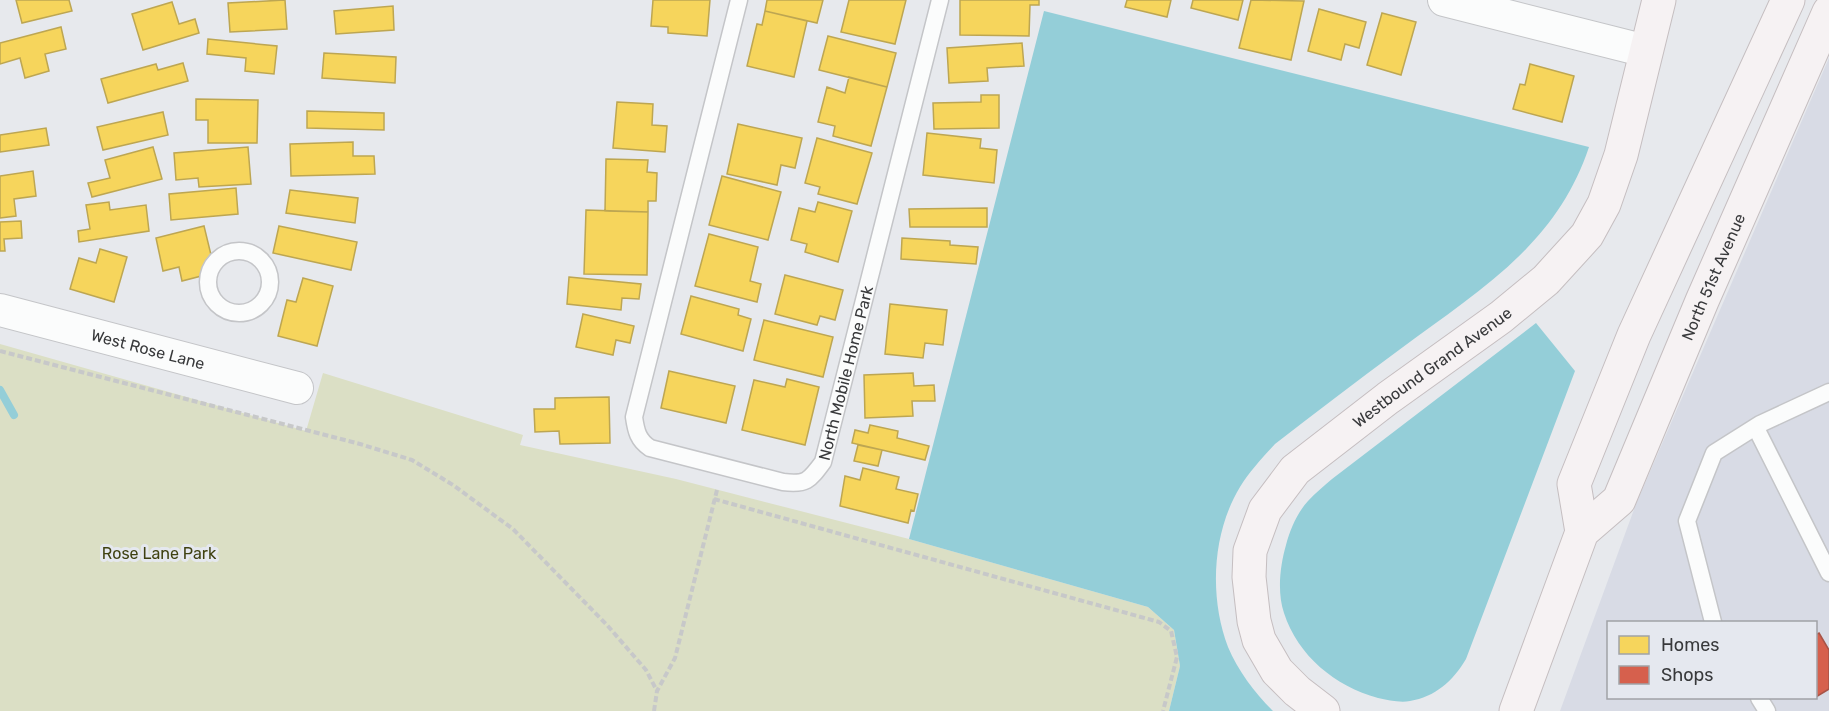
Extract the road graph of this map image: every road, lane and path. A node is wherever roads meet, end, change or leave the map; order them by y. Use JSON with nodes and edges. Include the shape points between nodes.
{"nodes":[{"id":1,"x":739,"y":0,"type":"edge"},
{"id":2,"x":940,"y":0,"type":"edge"},
{"id":3,"x":1444,"y":0,"type":"edge"},
{"id":4,"x":1659,"y":0,"type":"edge"},
{"id":5,"x":1788,"y":0,"type":"edge"},
{"id":6,"x":1829,"y":12,"type":"edge"},
{"id":7,"x":1646,"y":51,"type":"junction"},
{"id":8,"x":0,"y":310,"type":"edge"},
{"id":9,"x":0,"y":351,"type":"edge"},
{"id":10,"x":297,"y":388,"type":"dead end"},
{"id":11,"x":1829,"y":392,"type":"edge"},
{"id":12,"x":1756,"y":428,"type":"junction"},
{"id":13,"x":717,"y":490,"type":"dead end"},
{"id":14,"x":714,"y":499,"type":"junction"},
{"id":15,"x":1582,"y":532,"type":"junction"},
{"id":16,"x":1829,"y":573,"type":"edge"},
{"id":17,"x":1713,"y":621,"type":"edge"},
{"id":18,"x":657,"y":691,"type":"junction"},
{"id":19,"x":654,"y":711,"type":"edge"},
{"id":20,"x":1163,"y":711,"type":"edge"},
{"id":21,"x":1323,"y":711,"type":"edge"},
{"id":22,"x":1516,"y":711,"type":"edge"}],
"edges":[{"from":1,"to":2,"type":"lane","name":"North Mobile Home Park","via":[[634,417],[636,431],[650,448],[799,484],[812,477],[823,462]]},
{"from":3,"to":7,"type":"street"},
{"from":4,"to":7,"type":"main road","name":"Westbound Grand Avenue"},
{"from":5,"to":15,"type":"main road","name":"North 51st Avenue","via":[[1634,335],[1574,484]]},
{"from":6,"to":15,"type":"main road","name":"North 51st Avenue","via":[[1618,500]]},
{"from":7,"to":21,"type":"main road","name":"Westbound Grand Avenue","via":[[1614,181],[1587,235],[1546,280],[1295,470],[1265,510],[1250,551],[1254,621],[1277,671]]},
{"from":8,"to":10,"type":"street","name":"West Rose Lane"},
{"from":9,"to":18,"type":"path","via":[[412,460],[513,529],[607,625],[646,670]]},
{"from":11,"to":12,"type":"lane"},
{"from":12,"to":16,"type":"lane"},
{"from":12,"to":17,"type":"lane","via":[[1714,453],[1687,521]]},
{"from":13,"to":14,"type":"path"},
{"from":14,"to":18,"type":"path","via":[[675,658]]},
{"from":14,"to":20,"type":"path","via":[[1159,622],[1171,631],[1177,657]]},
{"from":15,"to":22,"type":"main road","name":"North 51st Avenue"},
{"from":18,"to":19,"type":"path"}]}
